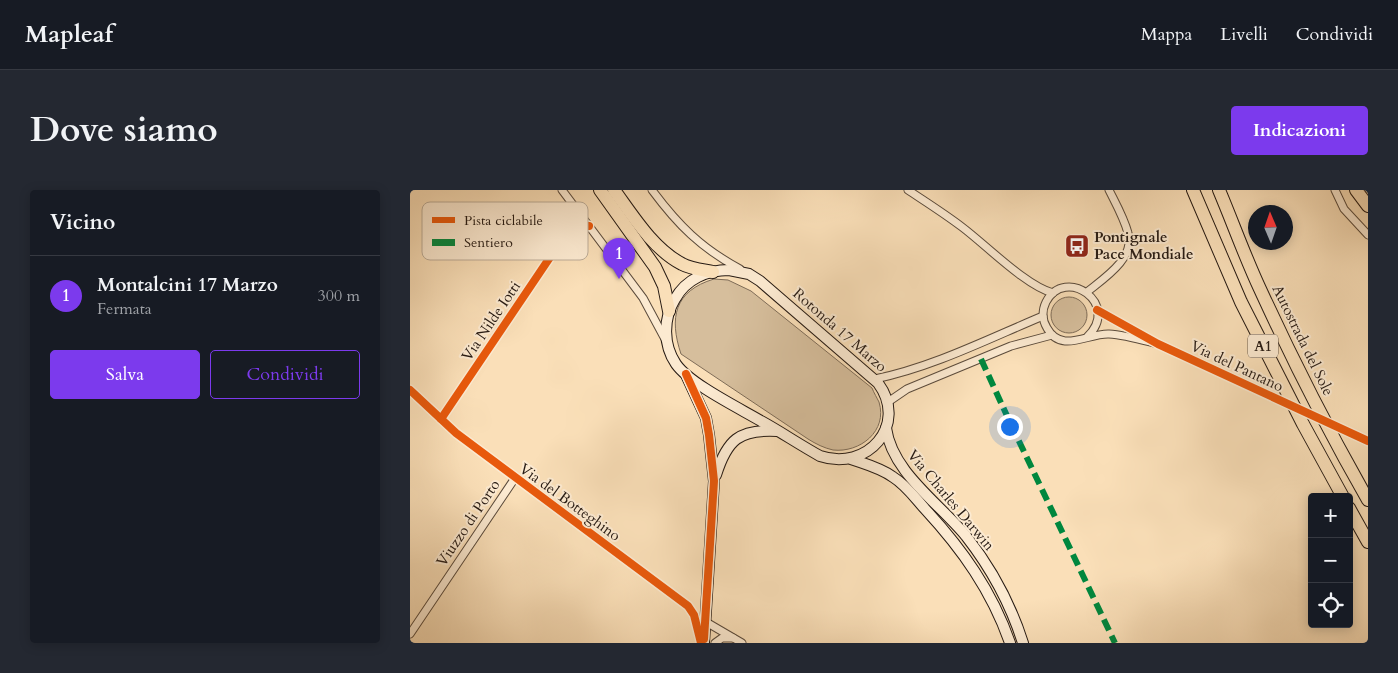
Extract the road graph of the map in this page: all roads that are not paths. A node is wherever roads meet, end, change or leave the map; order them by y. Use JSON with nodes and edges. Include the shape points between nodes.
{"nodes":[{"id":1,"x":562,"y":190,"type":"edge"},
{"id":2,"x":600,"y":190,"type":"edge"},
{"id":3,"x":614,"y":190,"type":"edge"},
{"id":4,"x":652,"y":190,"type":"edge"},
{"id":5,"x":908,"y":190,"type":"edge"},
{"id":6,"x":1110,"y":190,"type":"edge"},
{"id":7,"x":1193,"y":190,"type":"edge"},
{"id":8,"x":1219,"y":190,"type":"edge"},
{"id":9,"x":1335,"y":190,"type":"edge"},
{"id":10,"x":1356,"y":190,"type":"edge"},
{"id":11,"x":1362,"y":190,"type":"edge"},
{"id":12,"x":1368,"y":198,"type":"edge"},
{"id":13,"x":571,"y":202,"type":"edge"},
{"id":14,"x":1368,"y":206,"type":"edge"},
{"id":15,"x":589,"y":226,"type":"edge"},
{"id":16,"x":1368,"y":235,"type":"edge"},
{"id":17,"x":548,"y":260,"type":"edge"},
{"id":18,"x":713,"y":272,"type":"junction"},
{"id":19,"x":749,"y":274,"type":"junction"},
{"id":20,"x":1087,"y":292,"type":"junction"},
{"id":21,"x":1053,"y":293,"type":"junction"},
{"id":22,"x":1097,"y":310,"type":"junction"},
{"id":23,"x":669,"y":312,"type":"junction"},
{"id":24,"x":1043,"y":316,"type":"junction"},
{"id":25,"x":1052,"y":335,"type":"junction"},
{"id":26,"x":1087,"y":337,"type":"junction"},
{"id":27,"x":667,"y":343,"type":"junction"},
{"id":28,"x":1158,"y":344,"type":"junction"},
{"id":29,"x":686,"y":374,"type":"junction"},
{"id":30,"x":875,"y":379,"type":"junction"},
{"id":31,"x":410,"y":390,"type":"edge"},
{"id":32,"x":888,"y":402,"type":"junction"},
{"id":33,"x":441,"y":419,"type":"junction"},
{"id":34,"x":886,"y":428,"type":"junction"},
{"id":35,"x":778,"y":431,"type":"junction"},
{"id":36,"x":1368,"y":441,"type":"edge"},
{"id":37,"x":851,"y":459,"type":"junction"},
{"id":38,"x":515,"y":478,"type":"junction"},
{"id":39,"x":714,"y":481,"type":"junction"},
{"id":40,"x":1341,"y":493,"type":"edge"},
{"id":41,"x":1368,"y":500,"type":"edge"},
{"id":42,"x":1353,"y":515,"type":"edge"},
{"id":43,"x":1368,"y":542,"type":"edge"},
{"id":44,"x":706,"y":622,"type":"junction"},
{"id":45,"x":410,"y":634,"type":"edge"},
{"id":46,"x":735,"y":638,"type":"junction"},
{"id":47,"x":702,"y":643,"type":"edge"},
{"id":48,"x":715,"y":643,"type":"edge"},
{"id":49,"x":742,"y":643,"type":"edge"},
{"id":50,"x":1010,"y":643,"type":"edge"},
{"id":51,"x":1023,"y":643,"type":"edge"}],
"edges":[{"from":1,"to":13,"type":"street"},
{"from":2,"to":23,"type":"highway","via":[[660,275]]},
{"from":3,"to":18,"type":"highway","via":[[644,230],[670,257],[688,267]]},
{"from":4,"to":19,"type":"street","via":[[695,240]]},
{"from":5,"to":21,"type":"street","via":[[962,227],[1031,282]]},
{"from":6,"to":20,"type":"street","via":[[1130,243],[1125,256]]},
{"from":7,"to":40,"type":"highway","number":"A1","via":[[1241,302]]},
{"from":8,"to":41,"type":"highway","name":"Autostrada del Sole","number":"A1","via":[[1293,357]]},
{"from":9,"to":16,"type":"street","via":[[1344,209]]},
{"from":10,"to":14,"type":"highway"},
{"from":11,"to":12,"type":"highway"},
{"from":15,"to":27,"type":"street","via":[[643,298]]},
{"from":17,"to":33,"type":"street","name":"Via Nilde Iotti"},
{"from":18,"to":19,"type":"main road","name":"Rotonda 17 Marzo","via":[[729,270]]},
{"from":18,"to":23,"type":"main road","name":"Rotonda 17 Marzo","via":[[688,283]]},
{"from":19,"to":30,"type":"main road","name":"Rotonda 17 Marzo"},
{"from":20,"to":21,"type":"street","via":[[1069,287]]},
{"from":20,"to":22,"type":"street"},
{"from":21,"to":24,"type":"street","via":[[1044,306]]},
{"from":22,"to":26,"type":"street","via":[[1096,325]]},
{"from":22,"to":28,"type":"street","name":"Via del Pantano"},
{"from":23,"to":27,"type":"main road","name":"Rotonda 17 Marzo"},
{"from":24,"to":25,"type":"street"},
{"from":24,"to":30,"type":"street","via":[[910,371]]},
{"from":25,"to":26,"type":"street","name":"Via del Pantano","via":[[1067,342]]},
{"from":25,"to":32,"type":"street","via":[[1011,346],[907,390]]},
{"from":26,"to":28,"type":"street","name":"Via del Pantano","via":[[1108,334]]},
{"from":27,"to":29,"type":"main road","name":"Rotonda 17 Marzo","via":[[674,360]]},
{"from":28,"to":36,"type":"street","name":"Via del Pantano","bridge":true},
{"from":29,"to":35,"type":"main road","name":"Rotonda 17 Marzo"},
{"from":29,"to":39,"type":"main road","via":[[706,418]]},
{"from":30,"to":32,"type":"main road","name":"Rotonda 17 Marzo"},
{"from":31,"to":33,"type":"street","name":"Via del Botteghino"},
{"from":32,"to":34,"type":"main road"},
{"from":33,"to":38,"type":"street","name":"Via del Botteghino"},
{"from":34,"to":37,"type":"main road","via":[[870,450]]},
{"from":34,"to":51,"type":"main road","name":"Via Charles Darwin","via":[[890,448],[900,463],[959,528],[987,567],[1007,603]]},
{"from":35,"to":37,"type":"main road","name":"Rotonda 17 Marzo","via":[[820,456]]},
{"from":35,"to":39,"type":"main road","via":[[753,431],[736,438],[723,453]]},
{"from":37,"to":50,"type":"main road","name":"Via Charles Darwin","via":[[900,482],[948,534],[990,596]]},
{"from":38,"to":45,"type":"street","name":"Viuzzo di Porto"},
{"from":38,"to":47,"type":"street","name":"Via del Botteghino","via":[[688,606],[694,614]]},
{"from":39,"to":44,"type":"main road"},
{"from":42,"to":43,"type":"highway"},
{"from":44,"to":46,"type":"street"},
{"from":44,"to":47,"type":"main road"},
{"from":46,"to":48,"type":"street","via":[[722,638]]},
{"from":46,"to":49,"type":"street"}]}
